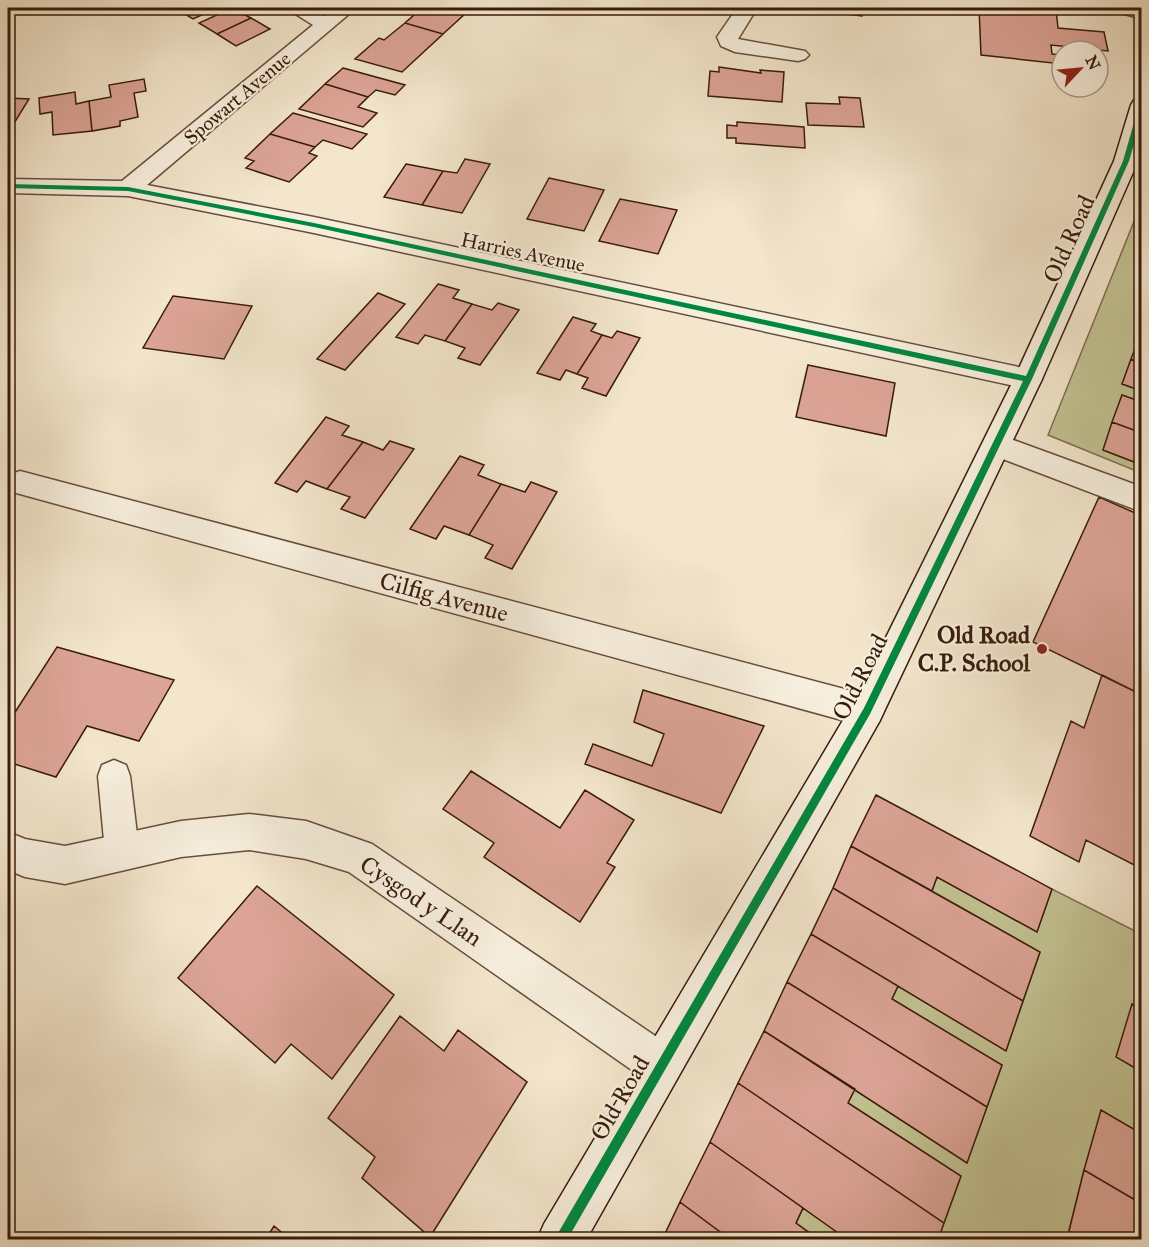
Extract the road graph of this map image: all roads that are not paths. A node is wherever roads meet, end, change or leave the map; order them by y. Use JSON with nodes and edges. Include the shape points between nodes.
{"nodes":[{"id":1,"x":296,"y":8,"type":"edge"},
{"id":2,"x":346,"y":8,"type":"edge"},
{"id":3,"x":747,"y":8,"type":"edge"},
{"id":4,"x":1125,"y":8,"type":"edge"},
{"id":5,"x":1142,"y":13,"type":"edge"},
{"id":6,"x":325,"y":24,"type":"junction"},
{"id":7,"x":798,"y":55,"type":"dead end"},
{"id":8,"x":1142,"y":105,"type":"edge"},
{"id":9,"x":8,"y":186,"type":"edge"},
{"id":10,"x":128,"y":189,"type":"junction"},
{"id":11,"x":1028,"y":378,"type":"junction"},
{"id":12,"x":997,"y":445,"type":"junction"},
{"id":13,"x":20,"y":483,"type":"dead end"},
{"id":14,"x":1142,"y":500,"type":"edge"},
{"id":15,"x":867,"y":711,"type":"junction"},
{"id":16,"x":114,"y":776,"type":"dead end"},
{"id":17,"x":8,"y":851,"type":"edge"},
{"id":18,"x":122,"y":851,"type":"junction"},
{"id":19,"x":661,"y":1065,"type":"junction"},
{"id":20,"x":560,"y":1239,"type":"edge"}],
"edges":[{"from":1,"to":6,"type":"street"},
{"from":2,"to":6,"type":"street","name":"Spowart Avenue"},
{"from":3,"to":7,"type":"street","via":[[728,42]]},
{"from":4,"to":5,"type":"street"},
{"from":6,"to":10,"type":"street","name":"Spowart Avenue"},
{"from":8,"to":11,"type":"street","name":"Old Road","via":[[1126,161]]},
{"from":9,"to":10,"type":"street","name":"Harries Avenue"},
{"from":10,"to":11,"type":"street","name":"Harries Avenue"},
{"from":11,"to":12,"type":"street","name":"Old Road"},
{"from":12,"to":14,"type":"street"},
{"from":12,"to":15,"type":"street","name":"Old Road"},
{"from":13,"to":15,"type":"street","name":"Cilfig Avenue"},
{"from":15,"to":19,"type":"street","name":"Old Road"},
{"from":16,"to":18,"type":"lane"},
{"from":17,"to":18,"type":"street","name":"Cysgod y Llan","via":[[65,865]]},
{"from":18,"to":19,"type":"street","name":"Cysgod y Llan","via":[[181,839],[249,832],[306,840],[359,857]]},
{"from":19,"to":20,"type":"street","name":"Old Road"}]}
